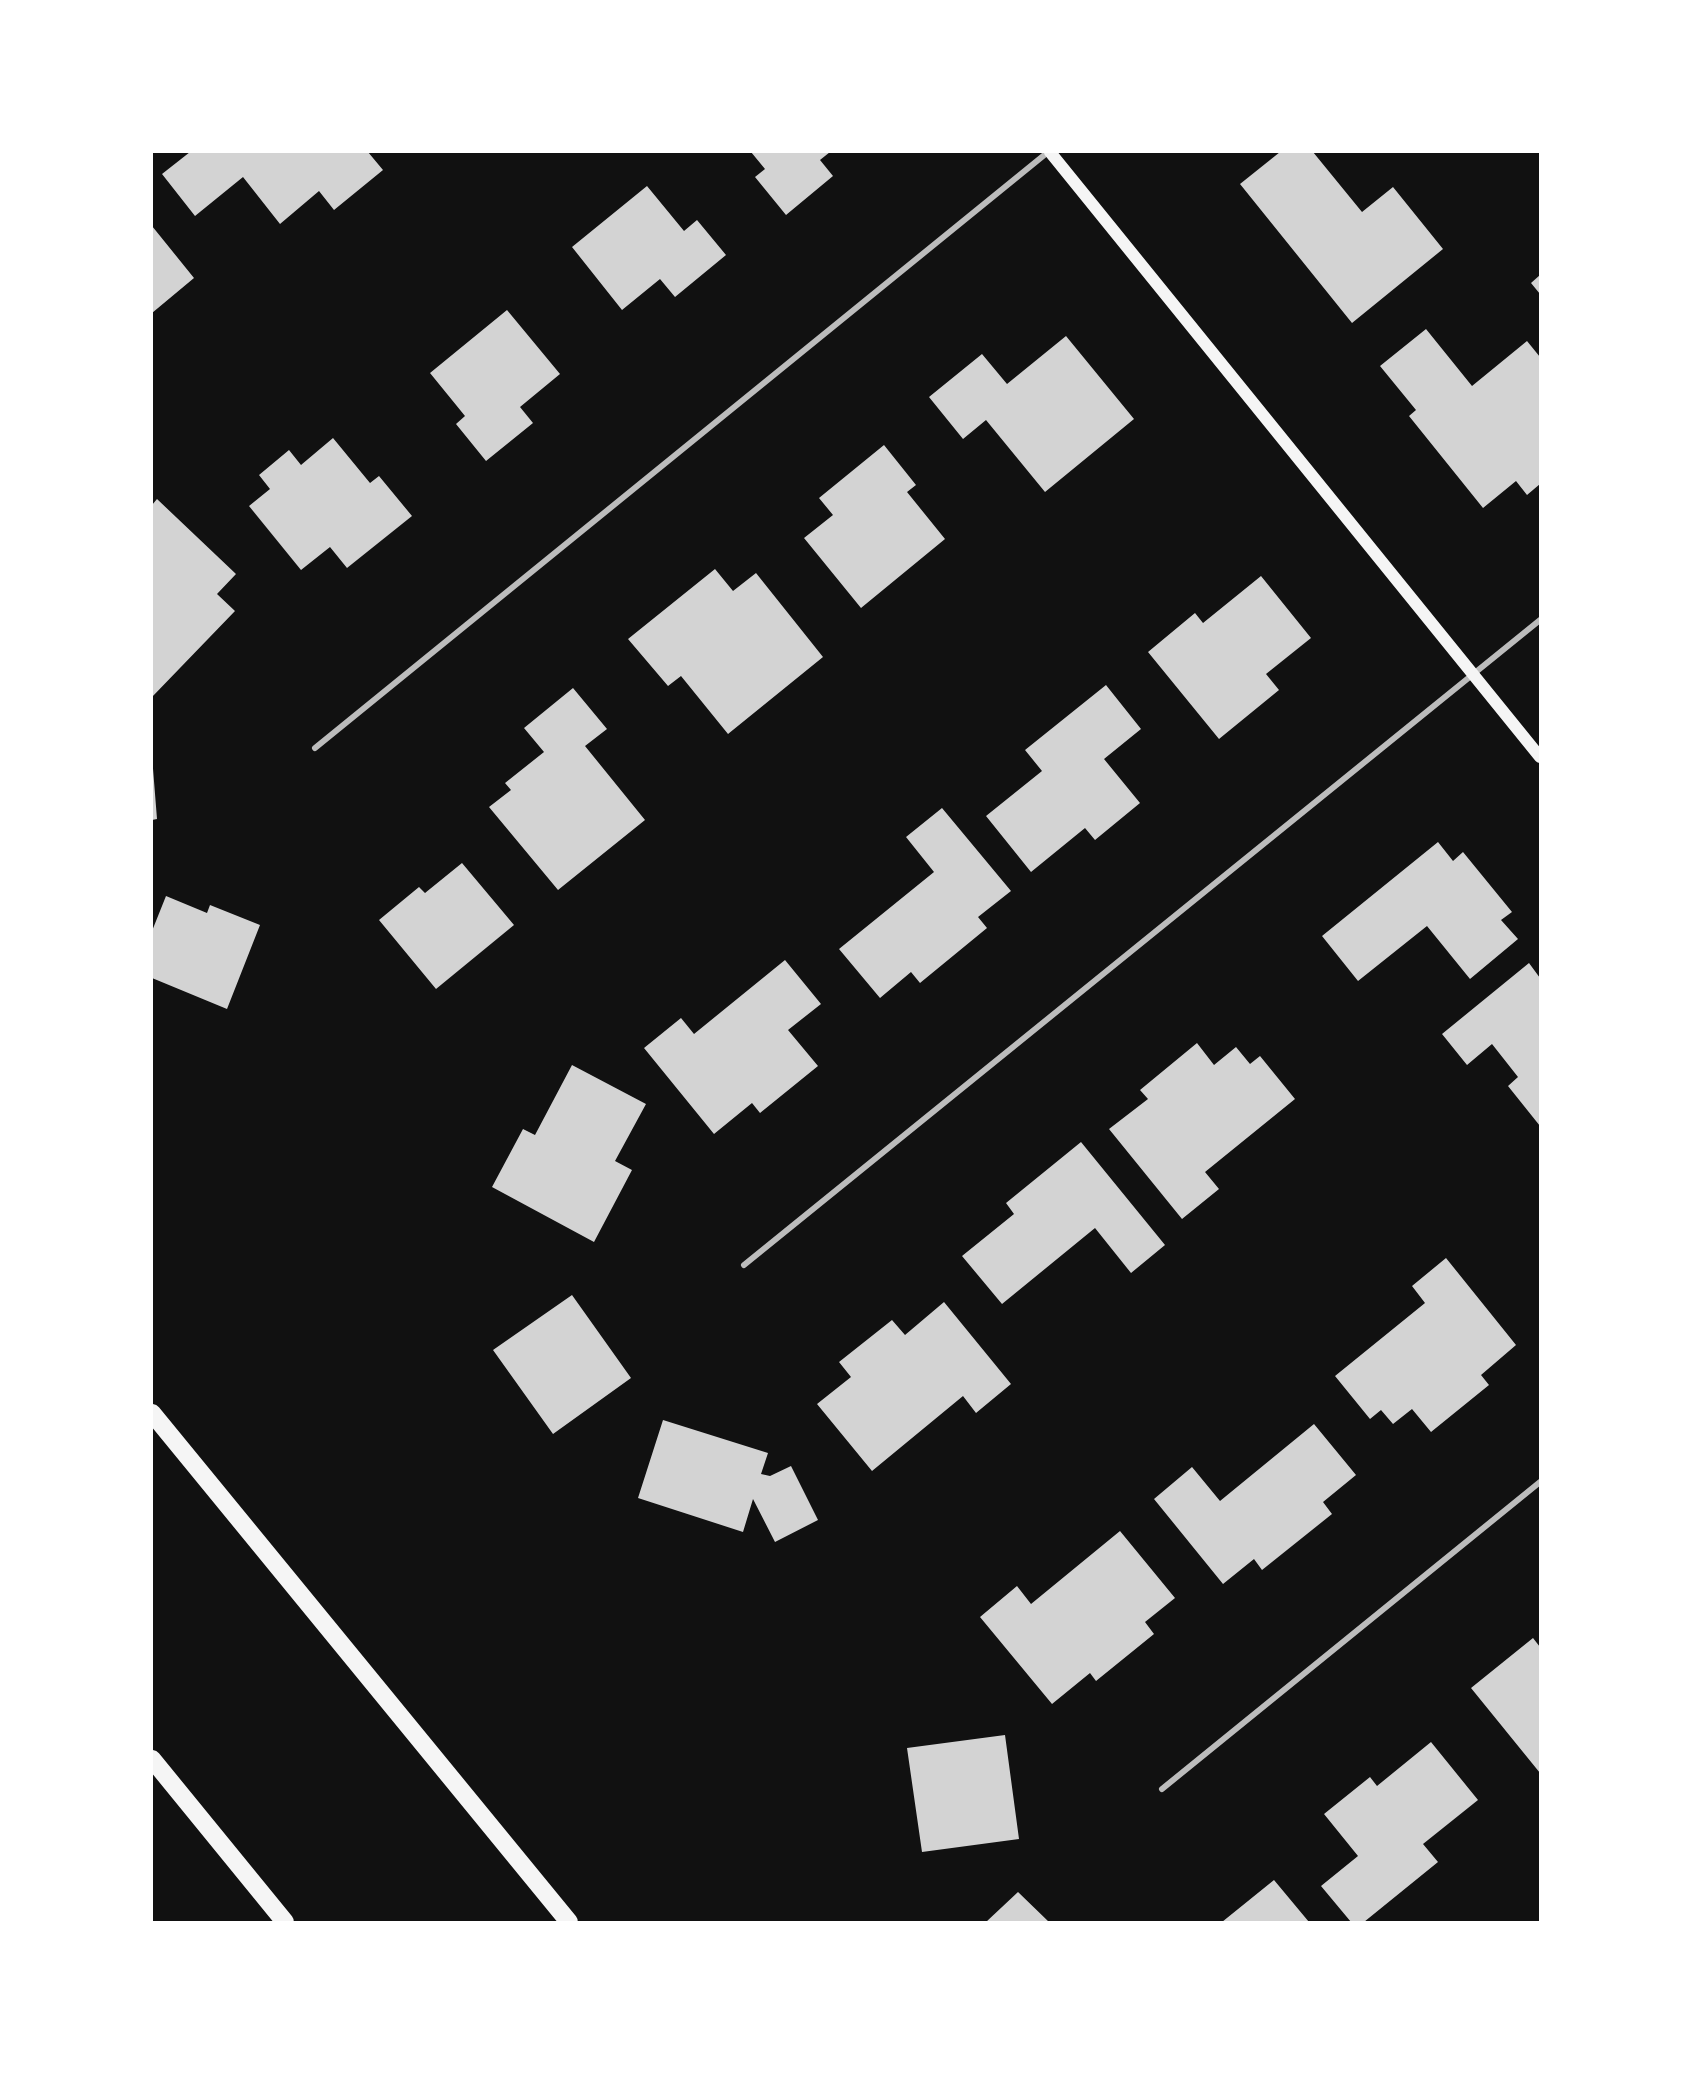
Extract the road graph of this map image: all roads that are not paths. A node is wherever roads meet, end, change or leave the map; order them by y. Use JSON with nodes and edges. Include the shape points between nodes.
{"nodes":[{"id":1,"x":1049,"y":152,"type":"edge"},
{"id":2,"x":1540,"y":620,"type":"edge"},
{"id":3,"x":1473,"y":675,"type":"junction"},
{"id":4,"x":315,"y":748,"type":"dead end"},
{"id":5,"x":1540,"y":757,"type":"edge"},
{"id":6,"x":744,"y":1265,"type":"dead end"},
{"id":7,"x":152,"y":1413,"type":"edge"},
{"id":8,"x":1540,"y":1482,"type":"edge"},
{"id":9,"x":152,"y":1759,"type":"edge"},
{"id":10,"x":1162,"y":1789,"type":"dead end"},
{"id":11,"x":285,"y":1923,"type":"edge"},
{"id":12,"x":569,"y":1923,"type":"edge"}],
"edges":[{"from":1,"to":3,"type":"main road"},
{"from":1,"to":4,"type":"street"},
{"from":2,"to":3,"type":"street"},
{"from":3,"to":5,"type":"main road"},
{"from":3,"to":6,"type":"street"},
{"from":7,"to":12,"type":"highway"},
{"from":8,"to":10,"type":"street"},
{"from":9,"to":11,"type":"highway"}]}
